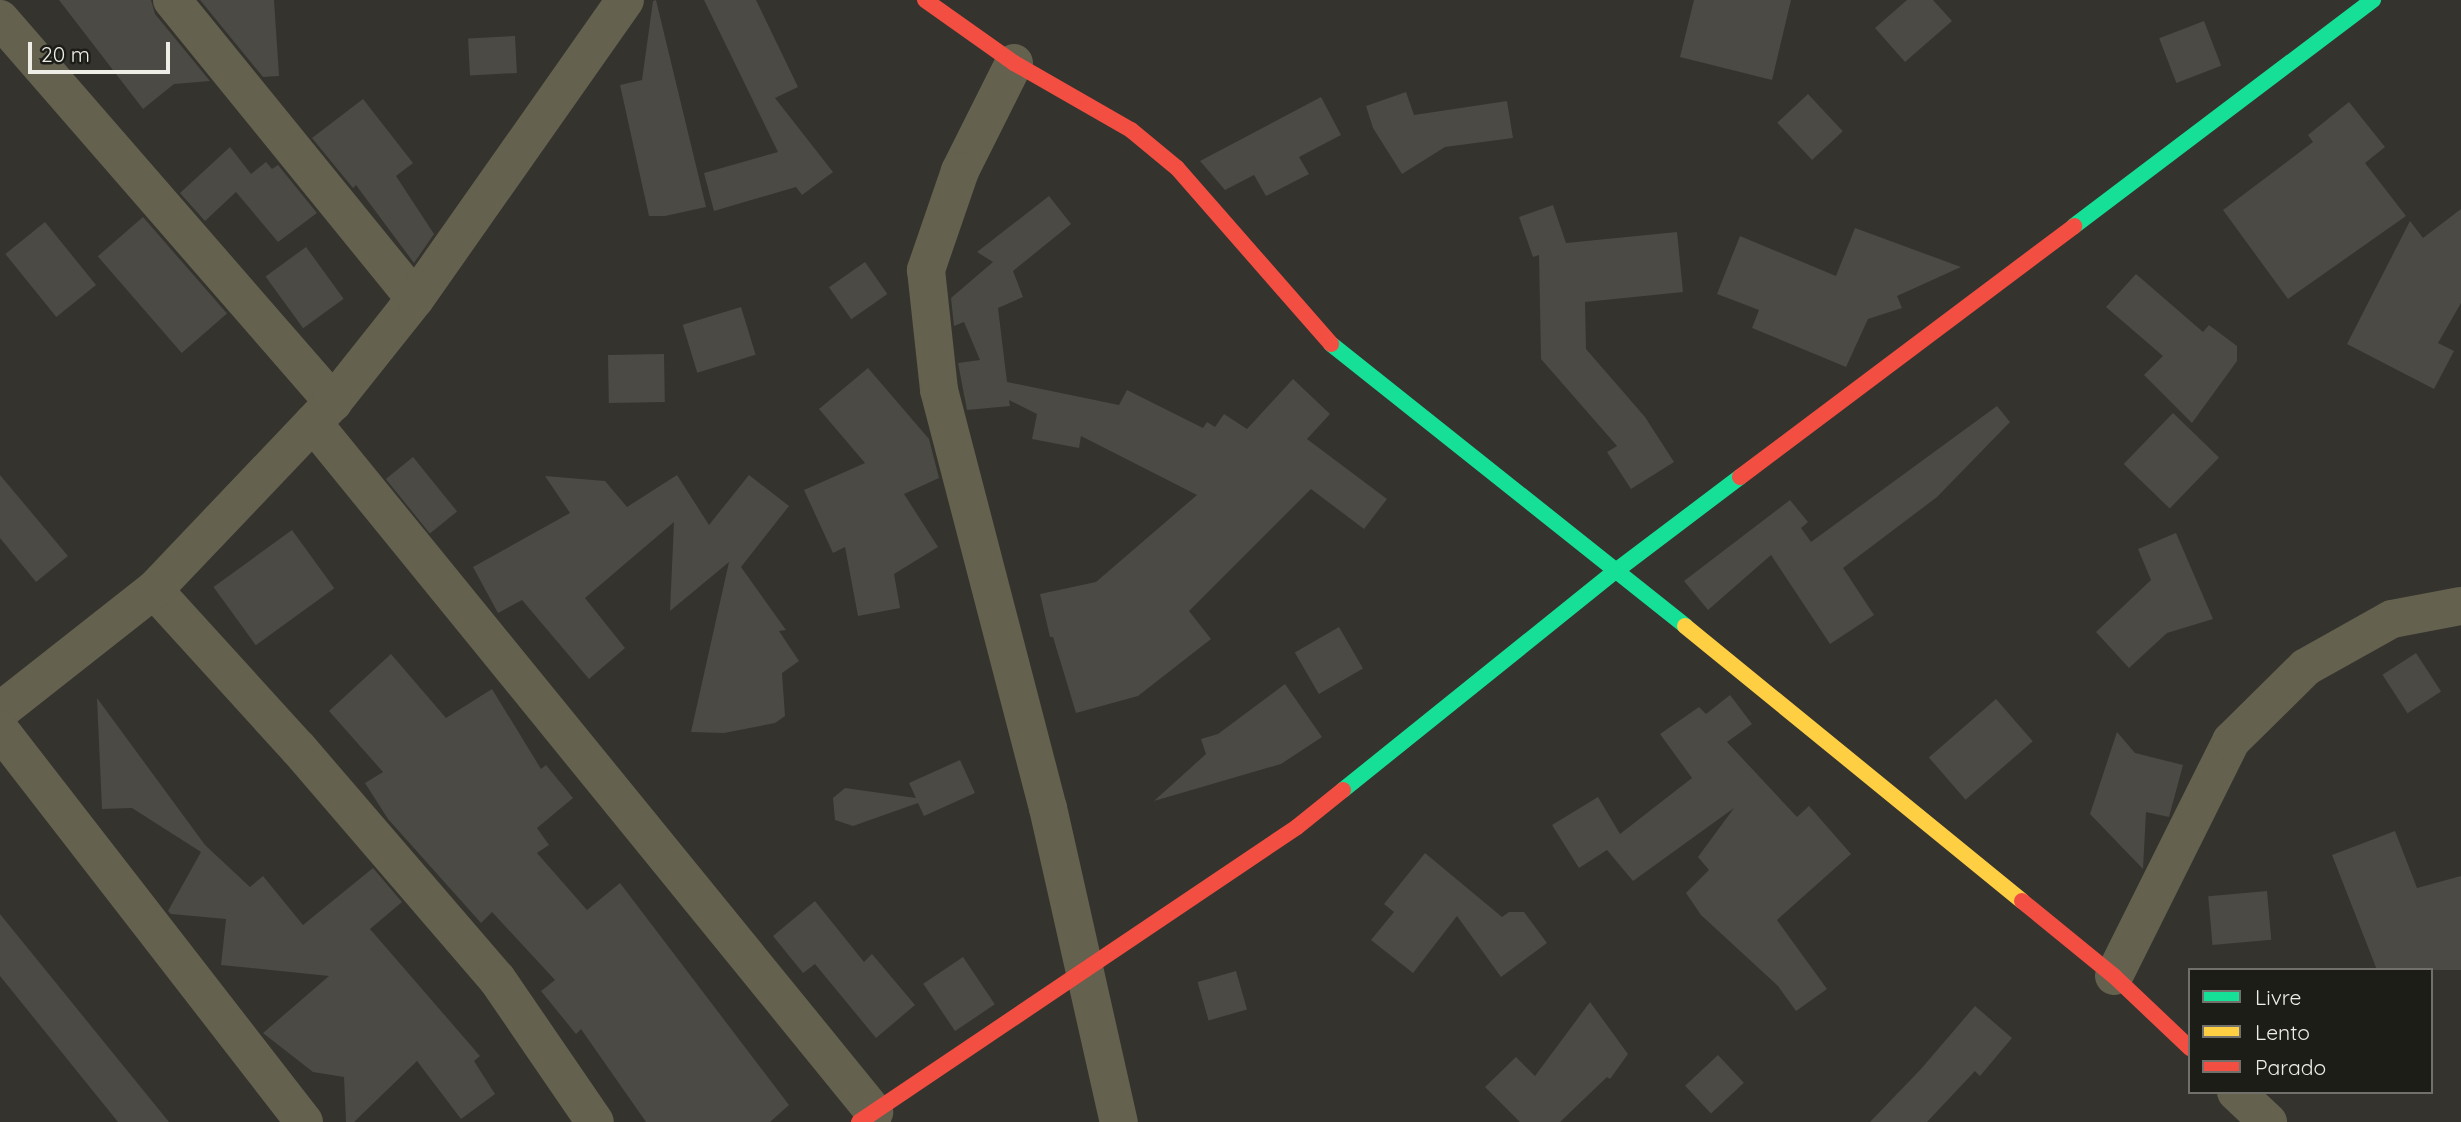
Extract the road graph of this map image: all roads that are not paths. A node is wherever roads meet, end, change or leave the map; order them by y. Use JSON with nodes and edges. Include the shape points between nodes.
{"nodes":[{"id":1,"x":172,"y":0,"type":"edge"},
{"id":2,"x":625,"y":0,"type":"edge"},
{"id":3,"x":925,"y":0,"type":"edge"},
{"id":4,"x":2373,"y":0,"type":"edge"},
{"id":5,"x":0,"y":19,"type":"edge"},
{"id":6,"x":1014,"y":63,"type":"junction"},
{"id":7,"x":415,"y":299,"type":"junction"},
{"id":8,"x":323,"y":412,"type":"junction"},
{"id":9,"x":1617,"y":570,"type":"junction"},
{"id":10,"x":153,"y":590,"type":"junction"},
{"id":11,"x":2461,"y":606,"type":"edge"},
{"id":12,"x":0,"y":711,"type":"edge"},
{"id":13,"x":0,"y":730,"type":"edge"},
{"id":14,"x":1083,"y":971,"type":"junction"},
{"id":15,"x":2114,"y":976,"type":"junction"},
{"id":16,"x":2188,"y":1046,"type":"edge"},
{"id":17,"x":2238,"y":1094,"type":"edge"},
{"id":18,"x":866,"y":1117,"type":"edge"},
{"id":19,"x":304,"y":1122,"type":"edge"},
{"id":20,"x":596,"y":1122,"type":"edge"},
{"id":21,"x":1119,"y":1122,"type":"edge"},
{"id":22,"x":2268,"y":1122,"type":"edge"}],
"edges":[{"from":1,"to":7,"type":"street"},
{"from":2,"to":7,"type":"street"},
{"from":3,"to":6,"type":"street"},
{"from":4,"to":9,"type":"street"},
{"from":5,"to":8,"type":"street"},
{"from":6,"to":9,"type":"street","via":[[1131,130],[1177,168],[1338,351]]},
{"from":6,"to":14,"type":"street","via":[[960,171],[926,270],[939,390],[1048,808]]},
{"from":7,"to":8,"type":"street"},
{"from":8,"to":10,"type":"street"},
{"from":8,"to":18,"type":"street"},
{"from":9,"to":14,"type":"street","via":[[1297,827]]},
{"from":9,"to":15,"type":"street"},
{"from":10,"to":12,"type":"street"},
{"from":10,"to":20,"type":"street","via":[[298,748],[497,979]]},
{"from":11,"to":15,"type":"street","via":[[2392,619],[2306,667],[2231,740]]},
{"from":13,"to":19,"type":"street"},
{"from":14,"to":18,"type":"street"},
{"from":14,"to":21,"type":"street"},
{"from":15,"to":16,"type":"street"},
{"from":17,"to":22,"type":"street"}]}
